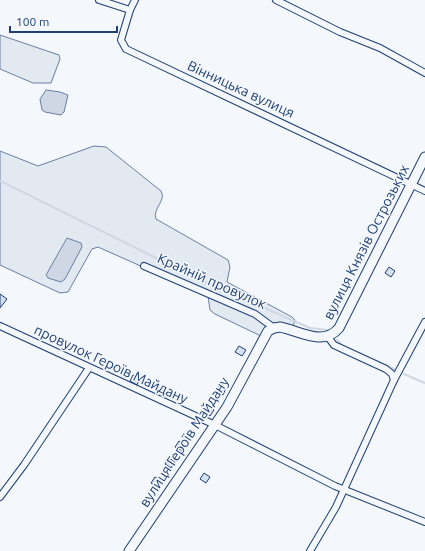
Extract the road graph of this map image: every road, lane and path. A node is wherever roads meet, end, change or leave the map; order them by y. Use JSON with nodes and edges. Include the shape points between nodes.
{"nodes":[{"id":1,"x":99,"y":0,"type":"edge"},
{"id":2,"x":135,"y":0,"type":"edge"},
{"id":3,"x":276,"y":0,"type":"edge"},
{"id":4,"x":130,"y":10,"type":"junction"},
{"id":5,"x":425,"y":73,"type":"edge"},
{"id":6,"x":425,"y":157,"type":"edge"},
{"id":7,"x":412,"y":184,"type":"junction"},
{"id":8,"x":425,"y":191,"type":"edge"},
{"id":9,"x":144,"y":266,"type":"dead end"},
{"id":10,"x":425,"y":322,"type":"edge"},
{"id":11,"x":2,"y":327,"type":"edge"},
{"id":12,"x":274,"y":328,"type":"junction"},
{"id":13,"x":328,"y":337,"type":"junction"},
{"id":14,"x":89,"y":368,"type":"junction"},
{"id":15,"x":394,"y":380,"type":"junction"},
{"id":16,"x":215,"y":425,"type":"junction"},
{"id":17,"x":345,"y":489,"type":"junction"},
{"id":18,"x":0,"y":497,"type":"edge"},
{"id":19,"x":425,"y":522,"type":"edge"},
{"id":20,"x":129,"y":551,"type":"edge"},
{"id":21,"x":310,"y":551,"type":"edge"}],
"edges":[{"from":1,"to":4,"type":"street"},
{"from":2,"to":4,"type":"street","name":"Вінницька вулиця"},
{"from":3,"to":5,"type":"street","via":[[340,32],[380,48]]},
{"from":4,"to":7,"type":"street","name":"Вінницька вулиця","via":[[121,40],[126,49]]},
{"from":6,"to":7,"type":"street","name":"вулиця Князів Острозьких"},
{"from":7,"to":8,"type":"street","name":"Вінницька вулиця"},
{"from":7,"to":13,"type":"street","name":"вулиця Князів Острозьких","via":[[347,316],[339,328]]},
{"from":9,"to":12,"type":"street","name":"Крайній провулок","via":[[255,314]]},
{"from":10,"to":15,"type":"street"},
{"from":11,"to":14,"type":"street","name":"провулок Героїв Майдану"},
{"from":12,"to":13,"type":"street","name":"Крайній провулок","via":[[288,329],[317,338]]},
{"from":12,"to":16,"type":"street","name":"вулиця Героїв Майдану","via":[[263,337]]},
{"from":13,"to":15,"type":"street","via":[[334,345],[386,369]]},
{"from":14,"to":16,"type":"street","name":"провулок Героїв Майдану"},
{"from":14,"to":18,"type":"street"},
{"from":15,"to":17,"type":"street"},
{"from":16,"to":17,"type":"street","name":"провулок Героїв Майдану"},
{"from":16,"to":20,"type":"street","name":"вулиця Героїв Майдану"},
{"from":17,"to":19,"type":"street","name":"провулок Героїв Майдану"},
{"from":17,"to":21,"type":"street"}]}
